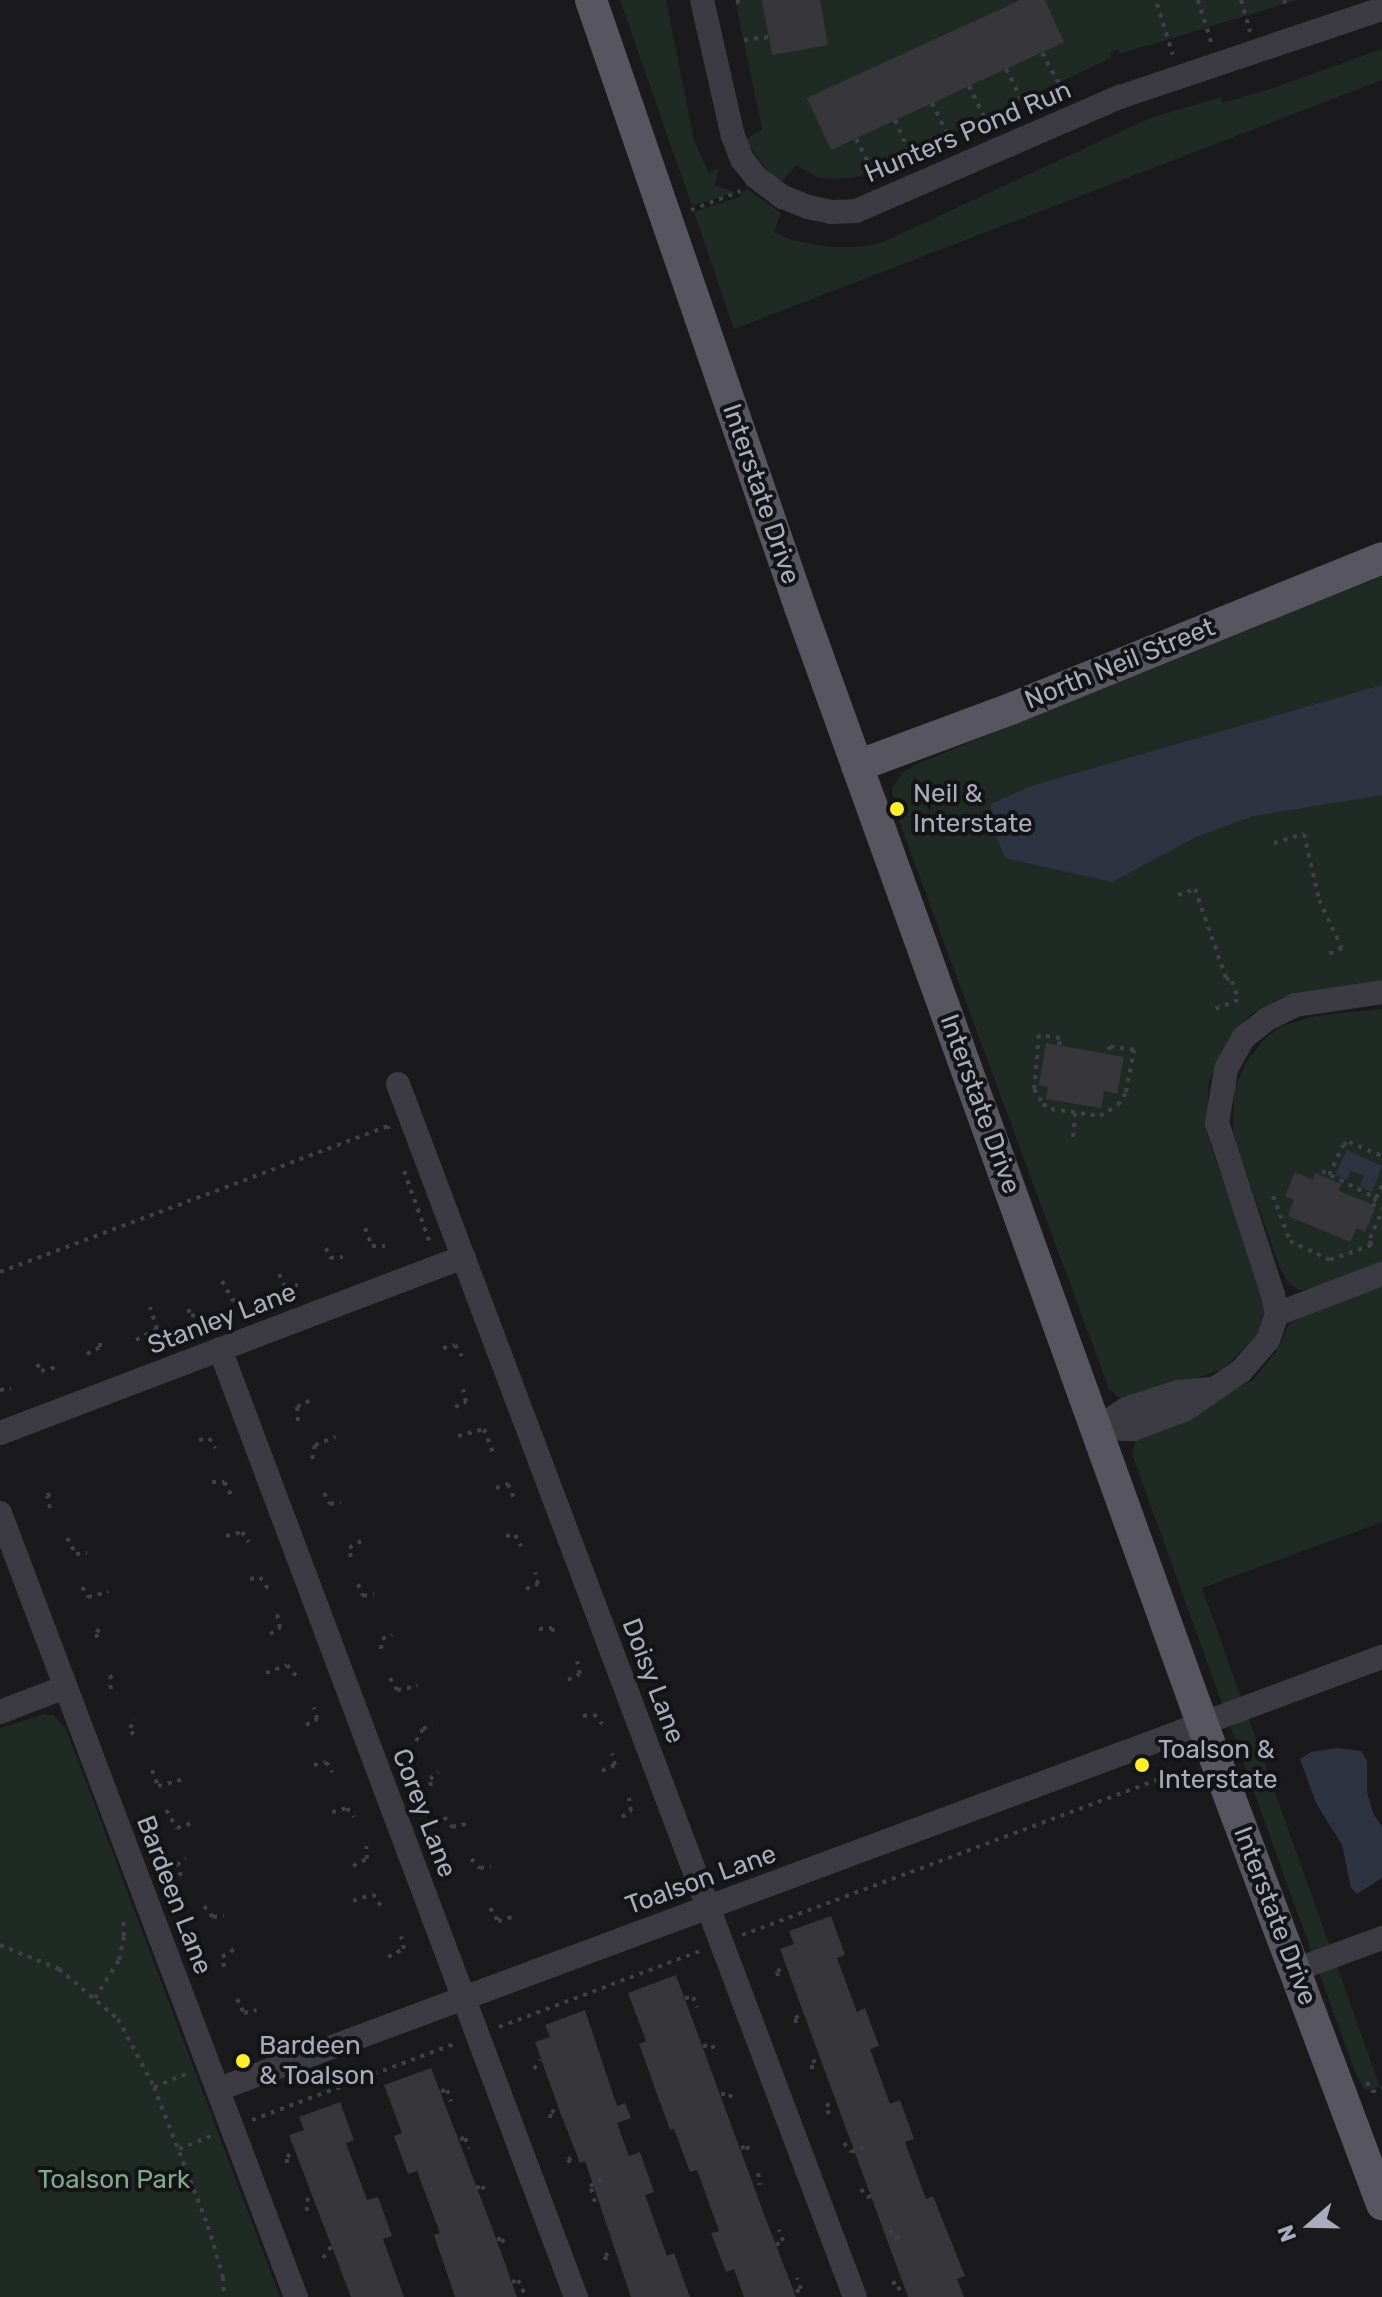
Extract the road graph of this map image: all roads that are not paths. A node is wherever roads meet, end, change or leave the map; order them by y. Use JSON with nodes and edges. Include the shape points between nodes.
{"nodes":[{"id":1,"x":591,"y":0,"type":"edge"},
{"id":2,"x":702,"y":0,"type":"edge"},
{"id":3,"x":1382,"y":9,"type":"edge"},
{"id":4,"x":1382,"y":558,"type":"edge"},
{"id":5,"x":857,"y":766,"type":"junction"},
{"id":6,"x":1382,"y":992,"type":"edge"},
{"id":7,"x":398,"y":1084,"type":"dead end"},
{"id":8,"x":464,"y":1257,"type":"junction"},
{"id":9,"x":1382,"y":1274,"type":"edge"},
{"id":10,"x":1277,"y":1314,"type":"junction"},
{"id":11,"x":220,"y":1349,"type":"junction"},
{"id":12,"x":1098,"y":1428,"type":"junction"},
{"id":13,"x":0,"y":1433,"type":"edge"},
{"id":14,"x":0,"y":1513,"type":"edge"},
{"id":15,"x":1382,"y":1657,"type":"edge"},
{"id":16,"x":65,"y":1687,"type":"junction"},
{"id":17,"x":0,"y":1712,"type":"edge"},
{"id":18,"x":1202,"y":1723,"type":"junction"},
{"id":19,"x":708,"y":1907,"type":"junction"},
{"id":20,"x":1382,"y":1938,"type":"edge"},
{"id":21,"x":1295,"y":1970,"type":"junction"},
{"id":22,"x":463,"y":1998,"type":"junction"},
{"id":23,"x":219,"y":2089,"type":"junction"},
{"id":24,"x":1372,"y":2150,"type":"edge"},
{"id":25,"x":1382,"y":2204,"type":"edge"},
{"id":26,"x":296,"y":2297,"type":"edge"},
{"id":27,"x":576,"y":2297,"type":"edge"},
{"id":28,"x":855,"y":2297,"type":"edge"}],
"edges":[{"from":1,"to":5,"type":"main road","name":"Interstate Drive"},
{"from":2,"to":3,"type":"street","name":"Hunters Pond Run","via":[[742,159],[783,197],[819,210],[856,211],[1076,115]]},
{"from":4,"to":5,"type":"main road","name":"North Neil Street"},
{"from":5,"to":12,"type":"main road","name":"Interstate Drive"},
{"from":6,"to":10,"type":"street","via":[[1296,1005],[1267,1019],[1243,1038],[1226,1069],[1217,1123]]},
{"from":7,"to":8,"type":"street","name":"Doisy Lane"},
{"from":8,"to":11,"type":"street","name":"Stanley Lane"},
{"from":8,"to":19,"type":"street","name":"Doisy Lane"},
{"from":9,"to":10,"type":"street"},
{"from":10,"to":12,"type":"street","via":[[1256,1357],[1212,1389],[1178,1392],[1126,1409]]},
{"from":11,"to":13,"type":"street","name":"Stanley Lane"},
{"from":11,"to":22,"type":"street","name":"Corey Lane"},
{"from":12,"to":18,"type":"main road","name":"Interstate Drive"},
{"from":14,"to":16,"type":"street","name":"Bardeen Lane"},
{"from":15,"to":18,"type":"street","name":"Toalson Lane"},
{"from":16,"to":17,"type":"street"},
{"from":16,"to":23,"type":"street","name":"Bardeen Lane"},
{"from":18,"to":19,"type":"street","name":"Toalson Lane"},
{"from":18,"to":21,"type":"main road","name":"Interstate Drive"},
{"from":19,"to":22,"type":"street","name":"Toalson Lane"},
{"from":19,"to":28,"type":"street","name":"Doisy Lane"},
{"from":20,"to":21,"type":"street"},
{"from":21,"to":24,"type":"main road","name":"Interstate Drive"},
{"from":22,"to":23,"type":"street","name":"Toalson Lane"},
{"from":22,"to":27,"type":"street","name":"Corey Lane"},
{"from":23,"to":26,"type":"street","name":"Bardeen Lane"},
{"from":24,"to":25,"type":"main road","name":"Interstate Drive"}]}
